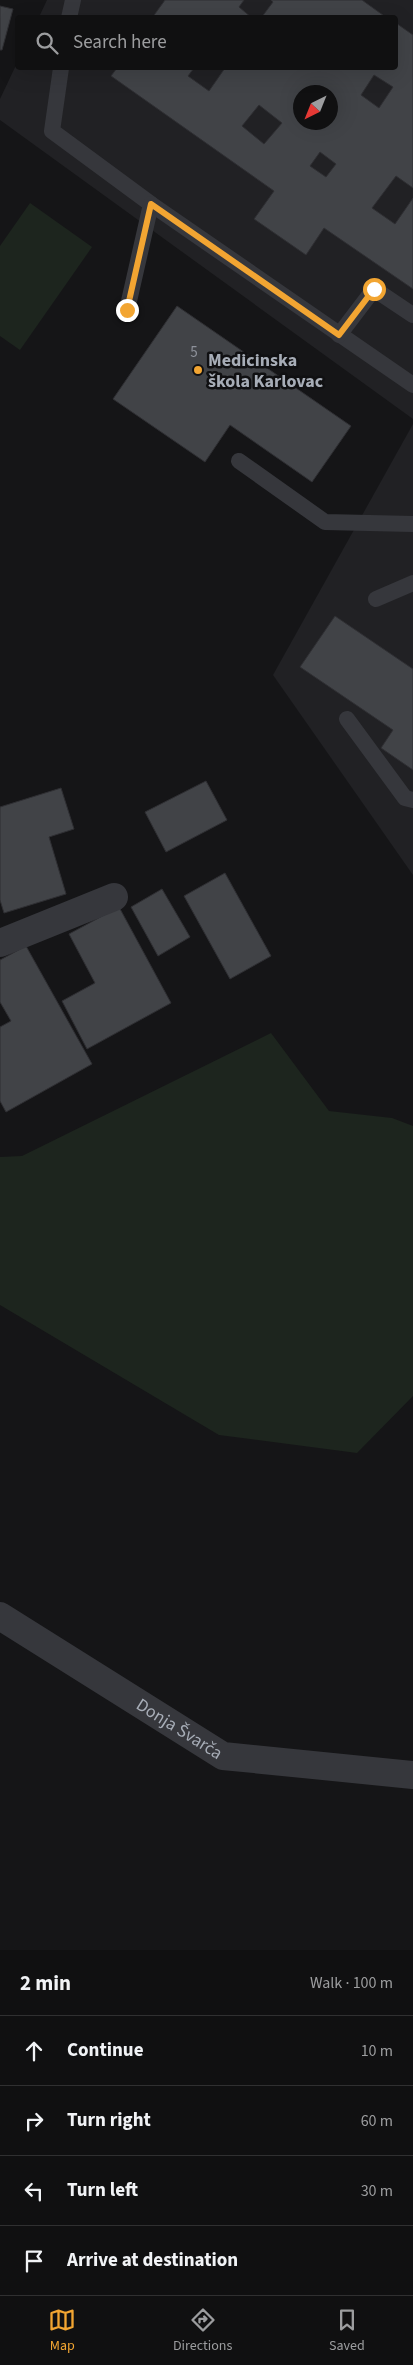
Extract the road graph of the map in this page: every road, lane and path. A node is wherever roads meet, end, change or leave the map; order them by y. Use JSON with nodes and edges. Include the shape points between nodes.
{"nodes":[{"id":1,"x":72,"y":0,"type":"edge"},
{"id":2,"x":70,"y":15,"type":"edge"},
{"id":3,"x":61,"y":70,"type":"edge"},
{"id":4,"x":151,"y":204,"type":"junction"},
{"id":5,"x":127,"y":310,"type":"dead end"},
{"id":6,"x":413,"y":315,"type":"edge"},
{"id":7,"x":339,"y":335,"type":"junction"},
{"id":8,"x":413,"y":385,"type":"edge"},
{"id":9,"x":240,"y":461,"type":"dead end"},
{"id":10,"x":413,"y":524,"type":"edge"},
{"id":11,"x":413,"y":583,"type":"edge"},
{"id":12,"x":376,"y":599,"type":"dead end"},
{"id":13,"x":347,"y":718,"type":"dead end"},
{"id":14,"x":413,"y":800,"type":"edge"},
{"id":15,"x":114,"y":897,"type":"dead end"},
{"id":16,"x":0,"y":943,"type":"edge"},
{"id":17,"x":0,"y":1616,"type":"edge"},
{"id":18,"x":413,"y":1775,"type":"edge"}],
"edges":[{"from":1,"to":2,"type":"lane"},
{"from":3,"to":4,"type":"lane","via":[[52,131]]},
{"from":4,"to":5,"type":"lane"},
{"from":4,"to":7,"type":"lane"},
{"from":6,"to":7,"type":"lane","via":[[374,289]]},
{"from":7,"to":8,"type":"lane"},
{"from":9,"to":10,"type":"lane","via":[[325,522]]},
{"from":11,"to":12,"type":"lane"},
{"from":13,"to":14,"type":"lane","via":[[405,798]]},
{"from":15,"to":16,"type":"street"},
{"from":17,"to":18,"type":"street","name":"Donja Švarča","via":[[223,1756]]}]}
